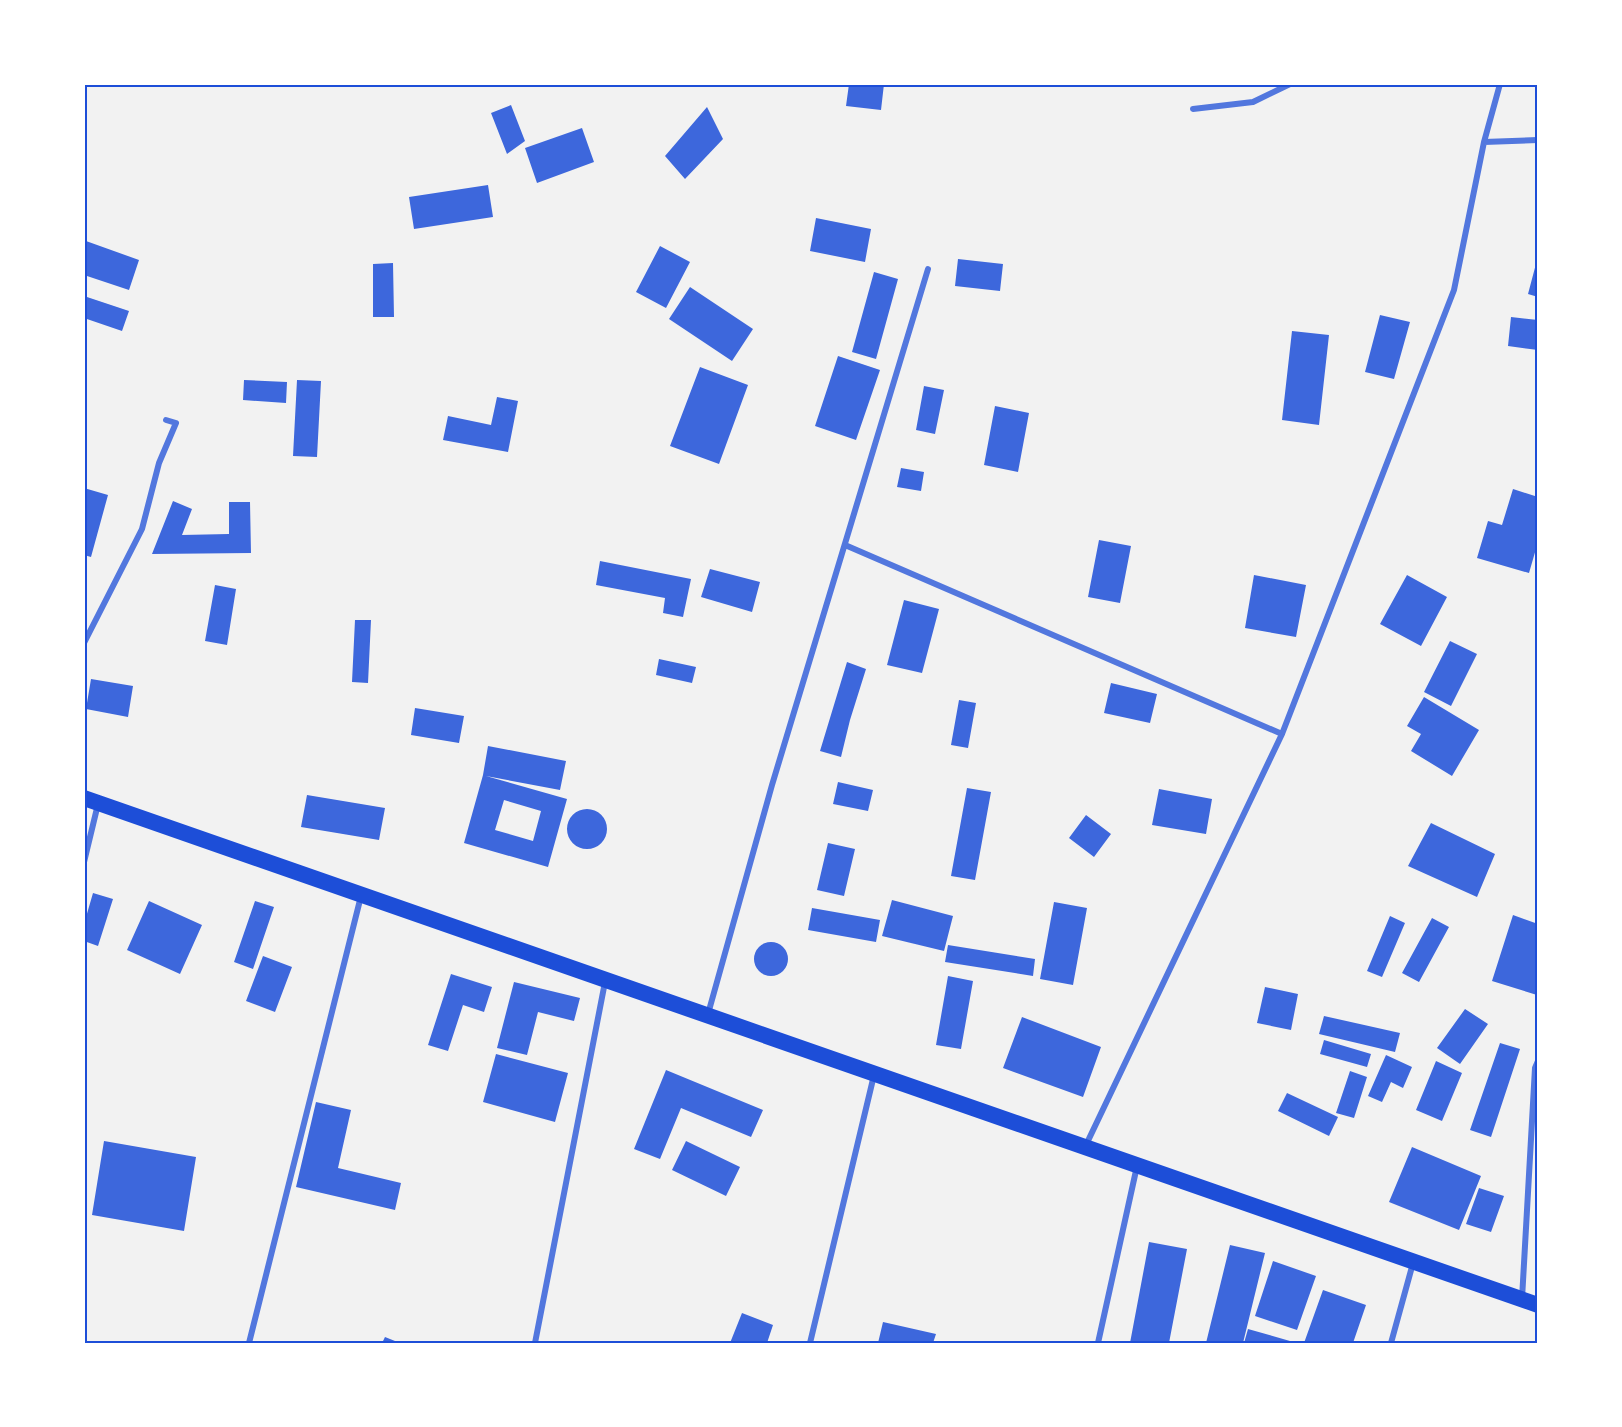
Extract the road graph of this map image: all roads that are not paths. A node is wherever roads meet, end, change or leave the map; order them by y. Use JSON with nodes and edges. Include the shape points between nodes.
{"nodes":[{"id":1,"x":1290,"y":84,"type":"edge"},
{"id":2,"x":1500,"y":84,"type":"edge"},
{"id":3,"x":1193,"y":109,"type":"dead end"},
{"id":4,"x":1538,"y":141,"type":"edge"},
{"id":5,"x":1484,"y":142,"type":"junction"},
{"id":6,"x":928,"y":269,"type":"dead end"},
{"id":7,"x":166,"y":420,"type":"dead end"},
{"id":8,"x":845,"y":545,"type":"junction"},
{"id":9,"x":84,"y":643,"type":"edge"},
{"id":10,"x":1281,"y":734,"type":"junction"},
{"id":11,"x":91,"y":801,"type":"edge"},
{"id":12,"x":84,"y":862,"type":"edge"},
{"id":13,"x":362,"y":895,"type":"junction"},
{"id":14,"x":606,"y":981,"type":"junction"},
{"id":15,"x":707,"y":1017,"type":"junction"},
{"id":16,"x":1538,"y":1061,"type":"edge"},
{"id":17,"x":874,"y":1075,"type":"junction"},
{"id":18,"x":1084,"y":1148,"type":"junction"},
{"id":19,"x":1137,"y":1165,"type":"junction"},
{"id":20,"x":1413,"y":1262,"type":"junction"},
{"id":21,"x":1522,"y":1300,"type":"junction"},
{"id":22,"x":1538,"y":1305,"type":"edge"},
{"id":23,"x":249,"y":1343,"type":"edge"},
{"id":24,"x":535,"y":1343,"type":"edge"},
{"id":25,"x":810,"y":1343,"type":"edge"},
{"id":26,"x":1098,"y":1343,"type":"edge"},
{"id":27,"x":1391,"y":1343,"type":"edge"}],
"edges":[{"from":1,"to":3,"type":"street","via":[[1253,102]]},
{"from":2,"to":5,"type":"street"},
{"from":4,"to":5,"type":"street"},
{"from":5,"to":10,"type":"street","via":[[1454,290]]},
{"from":6,"to":8,"type":"street"},
{"from":7,"to":9,"type":"street","via":[[176,423],[159,463],[142,529]]},
{"from":8,"to":10,"type":"street"},
{"from":8,"to":15,"type":"street"},
{"from":10,"to":18,"type":"street"},
{"from":11,"to":12,"type":"street"},
{"from":11,"to":13,"type":"highway"},
{"from":13,"to":14,"type":"highway"},
{"from":13,"to":23,"type":"street"},
{"from":14,"to":15,"type":"highway"},
{"from":14,"to":24,"type":"street"},
{"from":15,"to":17,"type":"highway"},
{"from":16,"to":21,"type":"street"},
{"from":17,"to":18,"type":"highway"},
{"from":17,"to":25,"type":"street"},
{"from":18,"to":19,"type":"highway"},
{"from":19,"to":20,"type":"highway"},
{"from":19,"to":26,"type":"street"},
{"from":20,"to":21,"type":"highway"},
{"from":20,"to":27,"type":"street"},
{"from":21,"to":22,"type":"highway"}]}
